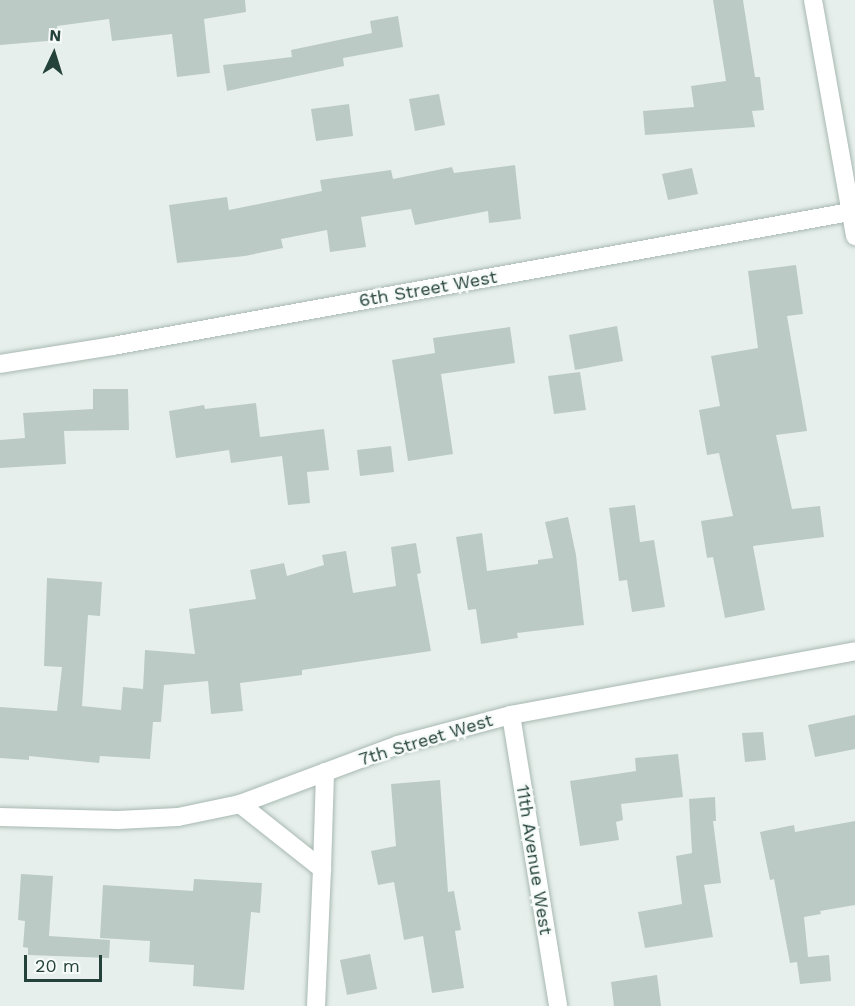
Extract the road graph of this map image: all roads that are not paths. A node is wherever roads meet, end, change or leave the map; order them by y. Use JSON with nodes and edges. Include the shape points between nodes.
{"nodes":[{"id":1,"x":813,"y":0,"type":"edge"},
{"id":2,"x":853,"y":211,"type":"edge"},
{"id":3,"x":855,"y":236,"type":"edge"},
{"id":4,"x":0,"y":364,"type":"edge"},
{"id":5,"x":855,"y":651,"type":"edge"},
{"id":6,"x":512,"y":715,"type":"junction"},
{"id":7,"x":325,"y":772,"type":"junction"},
{"id":8,"x":240,"y":804,"type":"junction"},
{"id":9,"x":0,"y":817,"type":"edge"},
{"id":10,"x":322,"y":869,"type":"junction"},
{"id":11,"x":316,"y":1006,"type":"edge"},
{"id":12,"x":558,"y":1006,"type":"edge"}],
"edges":[{"from":1,"to":2,"type":"street"},
{"from":2,"to":3,"type":"street"},
{"from":2,"to":4,"type":"street","name":"6th Street West"},
{"from":5,"to":6,"type":"street","name":"7th Street West"},
{"from":6,"to":7,"type":"street","name":"7th Street West","via":[[398,745]]},
{"from":6,"to":12,"type":"street","name":"11th Avenue West"},
{"from":7,"to":8,"type":"street","name":"7th Street West"},
{"from":7,"to":10,"type":"street"},
{"from":8,"to":9,"type":"street","name":"7th Street West","via":[[178,817]]},
{"from":8,"to":10,"type":"street"},
{"from":10,"to":11,"type":"street"}]}
